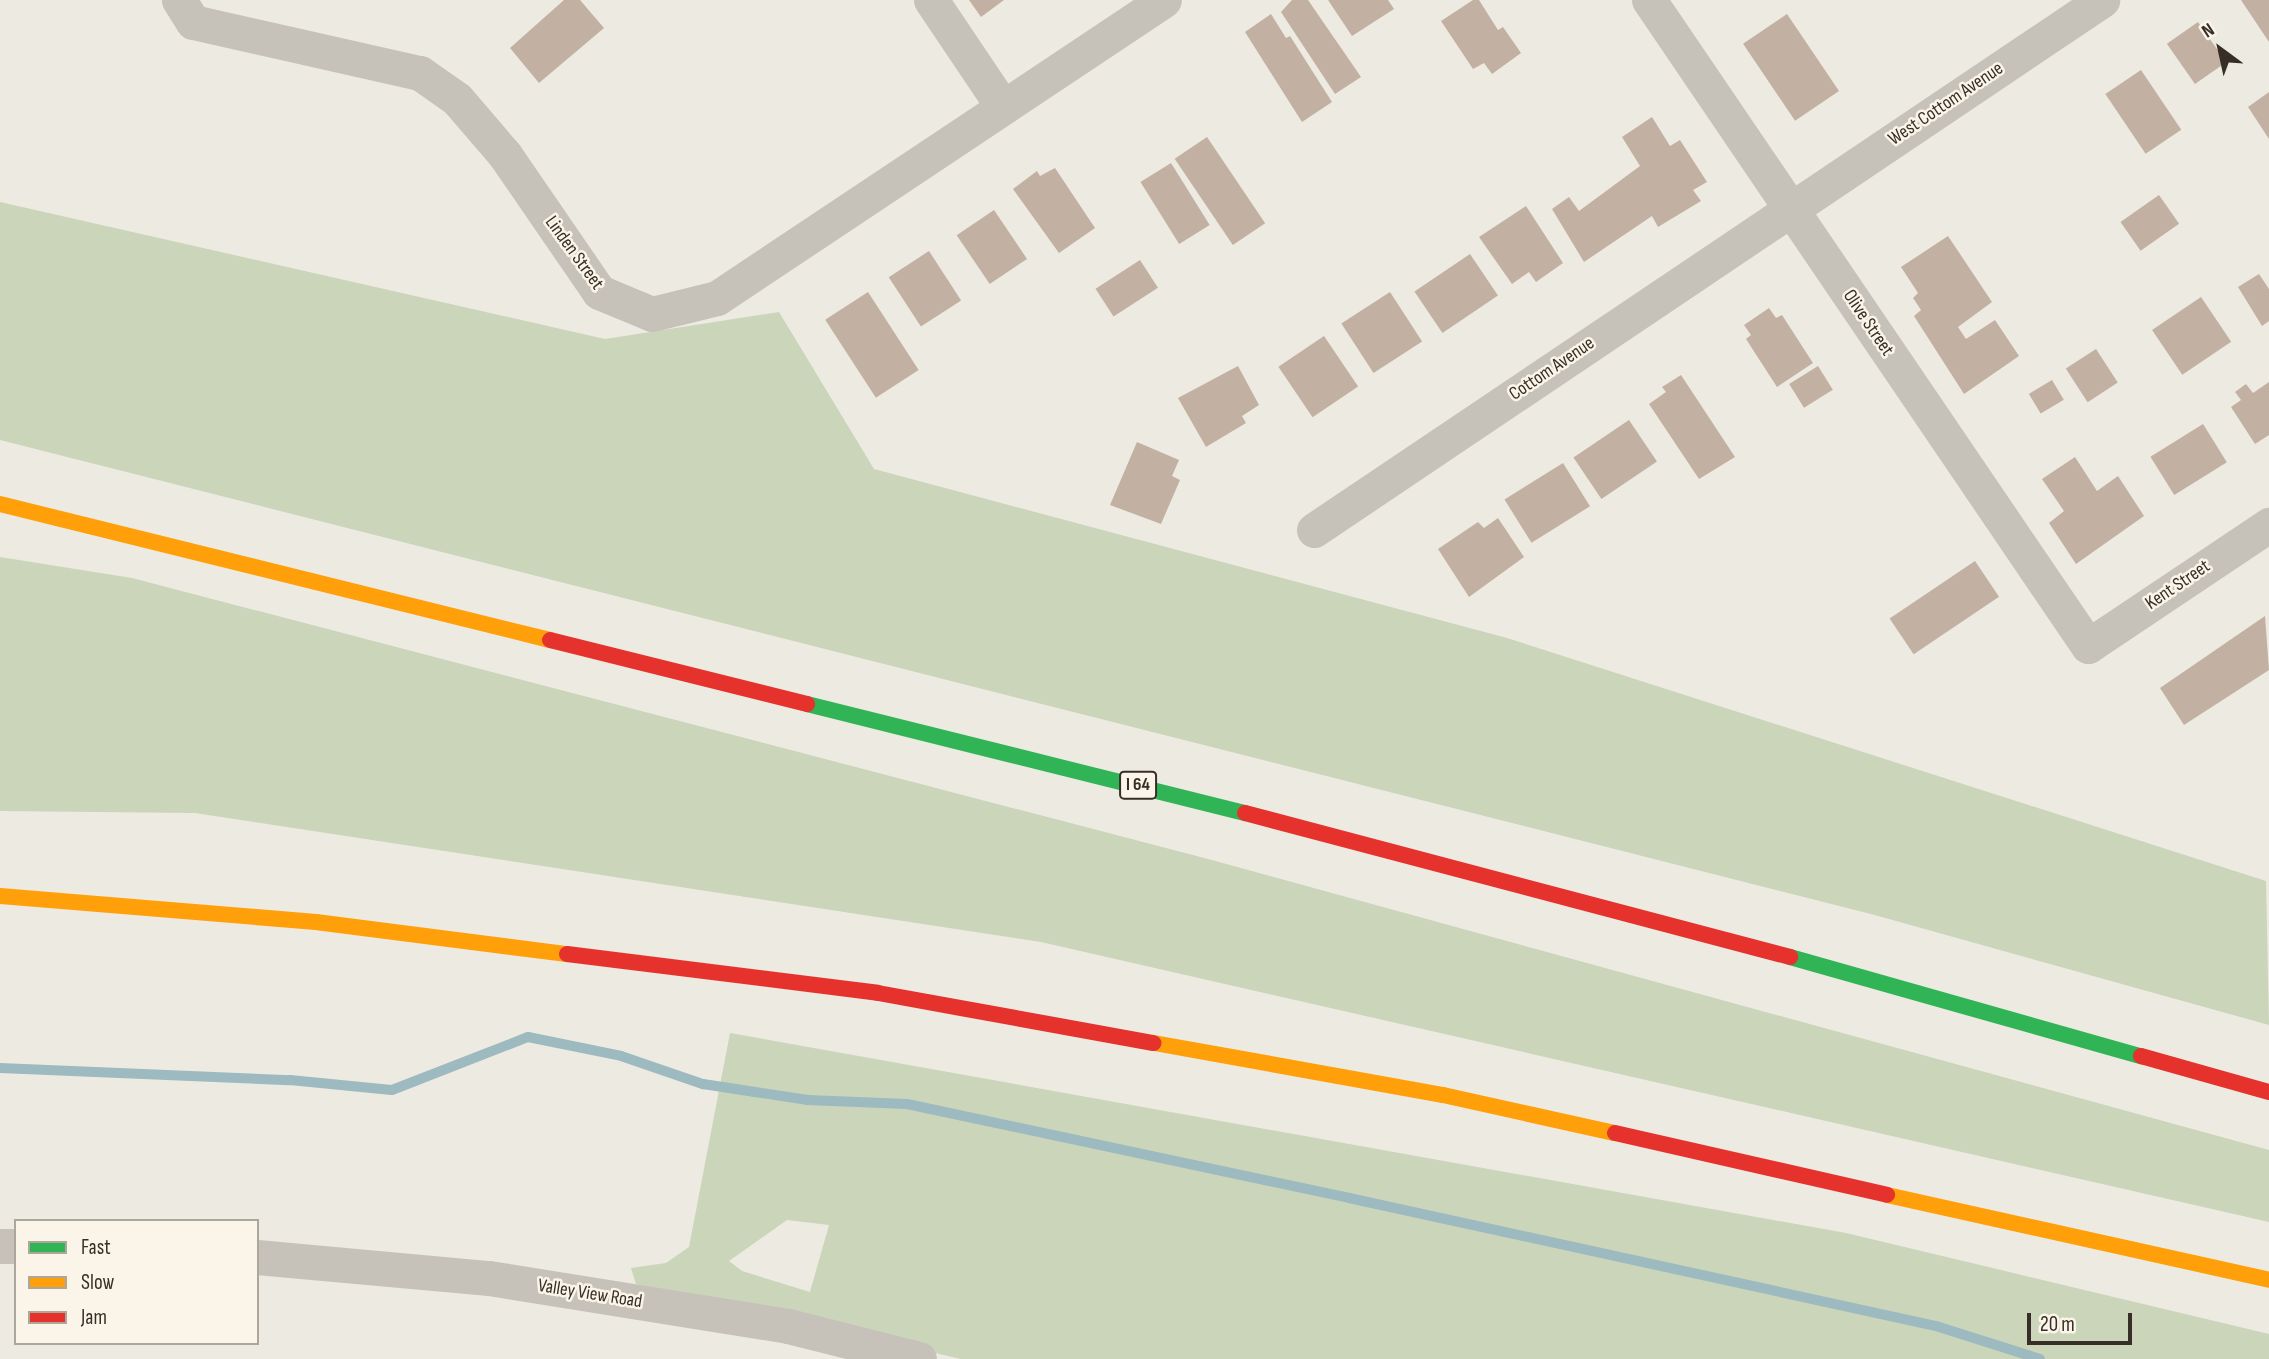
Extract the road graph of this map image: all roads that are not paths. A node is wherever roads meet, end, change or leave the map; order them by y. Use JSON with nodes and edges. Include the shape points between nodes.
{"nodes":[{"id":1,"x":179,"y":0,"type":"edge"},
{"id":2,"x":931,"y":0,"type":"edge"},
{"id":3,"x":1164,"y":0,"type":"edge"},
{"id":4,"x":1649,"y":0,"type":"edge"},
{"id":5,"x":2102,"y":0,"type":"edge"},
{"id":6,"x":1003,"y":107,"type":"junction"},
{"id":7,"x":1790,"y":208,"type":"junction"},
{"id":8,"x":0,"y":505,"type":"edge"},
{"id":9,"x":2269,"y":525,"type":"edge"},
{"id":10,"x":1314,"y":530,"type":"dead end"},
{"id":11,"x":2088,"y":646,"type":"joint"},
{"id":12,"x":0,"y":896,"type":"edge"},
{"id":13,"x":2269,"y":1092,"type":"edge"},
{"id":14,"x":259,"y":1257,"type":"edge"},
{"id":15,"x":2269,"y":1280,"type":"edge"},
{"id":16,"x":919,"y":1359,"type":"edge"}],
"edges":[{"from":1,"to":6,"type":"street","name":"Linden Street","via":[[193,22],[419,73],[457,99],[505,155],[599,292],[652,314],[717,298]]},
{"from":2,"to":6,"type":"street"},
{"from":3,"to":6,"type":"street","name":"Linden Street"},
{"from":4,"to":7,"type":"street","name":"Olive Street"},
{"from":5,"to":7,"type":"street","name":"West Cottom Avenue"},
{"from":7,"to":10,"type":"street","name":"Cottom Avenue"},
{"from":7,"to":11,"type":"street","name":"Olive Street"},
{"from":8,"to":13,"type":"highway","number":"I 64","via":[[1196,800],[1727,940]]},
{"from":9,"to":11,"type":"street","name":"Kent Street"},
{"from":12,"to":15,"type":"highway","via":[[316,922],[878,993],[1443,1096]]},
{"from":14,"to":16,"type":"street","name":"Valley View Road","via":[[503,1280],[788,1326]]}]}
